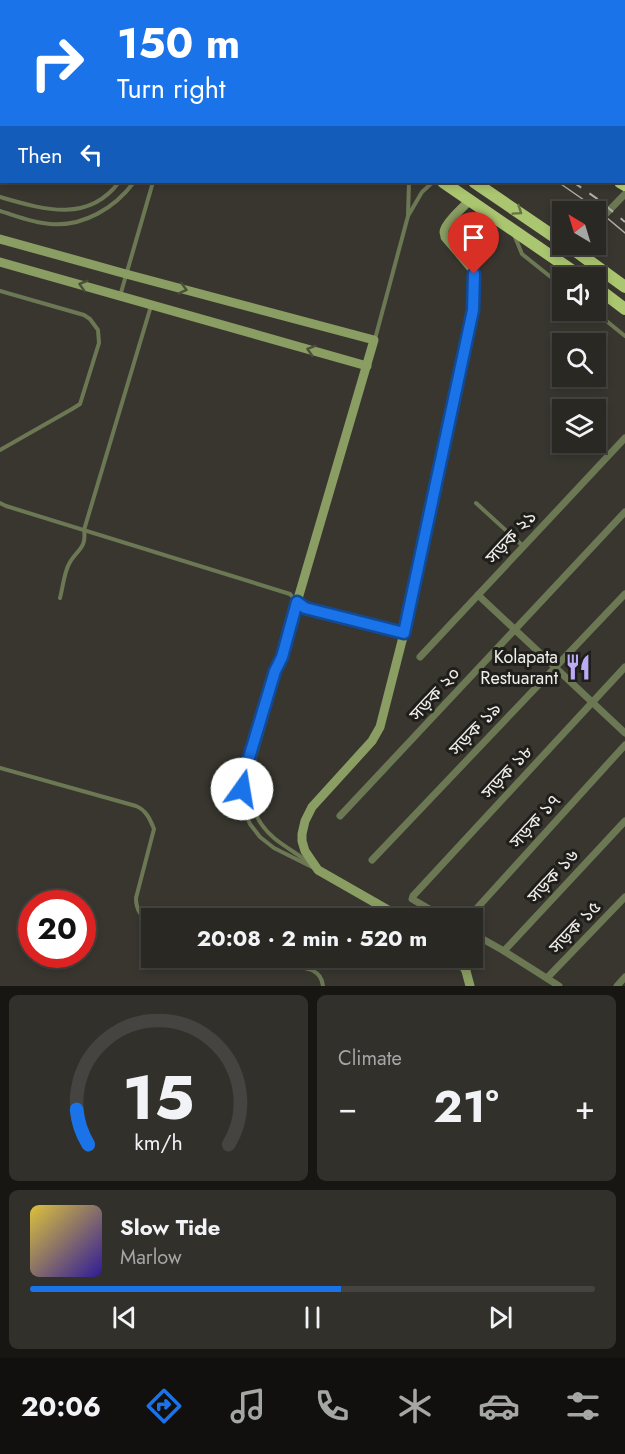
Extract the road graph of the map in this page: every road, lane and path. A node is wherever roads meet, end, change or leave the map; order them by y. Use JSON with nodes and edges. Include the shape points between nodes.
{"nodes":[{"id":1,"x":118,"y":183,"type":"edge"},
{"id":2,"x":133,"y":183,"type":"edge"},
{"id":3,"x":153,"y":183,"type":"edge"},
{"id":4,"x":409,"y":183,"type":"edge"},
{"id":5,"x":432,"y":183,"type":"edge"},
{"id":6,"x":444,"y":183,"type":"edge"},
{"id":7,"x":476,"y":183,"type":"edge"},
{"id":8,"x":625,"y":194,"type":"edge"},
{"id":9,"x":0,"y":197,"type":"edge"},
{"id":10,"x":470,"y":200,"type":"junction"},
{"id":11,"x":0,"y":211,"type":"edge"},
{"id":12,"x":606,"y":214,"type":"edge"},
{"id":13,"x":408,"y":216,"type":"junction"},
{"id":14,"x":511,"y":228,"type":"junction"},
{"id":15,"x":552,"y":233,"type":"edge"},
{"id":16,"x":0,"y":238,"type":"edge"},
{"id":17,"x":583,"y":255,"type":"edge"},
{"id":18,"x":0,"y":262,"type":"edge"},
{"id":19,"x":567,"y":267,"type":"edge"},
{"id":20,"x":126,"y":274,"type":"junction"},
{"id":21,"x":552,"y":278,"type":"edge"},
{"id":22,"x":625,"y":287,"type":"edge"},
{"id":23,"x":0,"y":291,"type":"edge"},
{"id":24,"x":606,"y":295,"type":"edge"},
{"id":25,"x":120,"y":296,"type":"junction"},
{"id":26,"x":151,"y":305,"type":"junction"},
{"id":27,"x":625,"y":309,"type":"edge"},
{"id":28,"x":606,"y":321,"type":"edge"},
{"id":29,"x":625,"y":336,"type":"edge"},
{"id":30,"x":374,"y":340,"type":"junction"},
{"id":31,"x":367,"y":366,"type":"junction"},
{"id":32,"x":625,"y":438,"type":"edge"},
{"id":33,"x":0,"y":450,"type":"edge"},
{"id":34,"x":0,"y":503,"type":"edge"},
{"id":35,"x":476,"y":503,"type":"dead end"},
{"id":36,"x":625,"y":512,"type":"edge"},
{"id":37,"x":84,"y":530,"type":"junction"},
{"id":38,"x":523,"y":547,"type":"junction"},
{"id":39,"x":625,"y":594,"type":"edge"},
{"id":40,"x":478,"y":595,"type":"junction"},
{"id":41,"x":60,"y":597,"type":"dead end"},
{"id":42,"x":297,"y":602,"type":"junction"},
{"id":43,"x":515,"y":629,"type":"junction"},
{"id":44,"x":404,"y":633,"type":"junction"},
{"id":45,"x":282,"y":657,"type":"junction"},
{"id":46,"x":420,"y":657,"type":"dead end"},
{"id":47,"x":555,"y":667,"type":"junction"},
{"id":48,"x":625,"y":667,"type":"edge"},
{"id":49,"x":592,"y":702,"type":"junction"},
{"id":50,"x":625,"y":732,"type":"edge"},
{"id":51,"x":625,"y":745,"type":"edge"},
{"id":52,"x":0,"y":768,"type":"edge"},
{"id":53,"x":340,"y":816,"type":"dead end"},
{"id":54,"x":625,"y":821,"type":"edge"},
{"id":55,"x":372,"y":860,"type":"dead end"},
{"id":56,"x":318,"y":870,"type":"junction"},
{"id":57,"x":625,"y":897,"type":"edge"},
{"id":58,"x":384,"y":908,"type":"edge"},
{"id":59,"x":428,"y":908,"type":"edge"},
{"id":60,"x":477,"y":908,"type":"edge"},
{"id":61,"x":141,"y":915,"type":"edge"},
{"id":62,"x":483,"y":939,"type":"edge"},
{"id":63,"x":504,"y":951,"type":"junction"},
{"id":64,"x":305,"y":968,"type":"edge"},
{"id":65,"x":464,"y":968,"type":"edge"},
{"id":66,"x":625,"y":977,"type":"edge"},
{"id":67,"x":547,"y":978,"type":"junction"},
{"id":68,"x":323,"y":986,"type":"edge"},
{"id":69,"x":470,"y":986,"type":"edge"},
{"id":70,"x":559,"y":986,"type":"edge"},
{"id":71,"x":617,"y":986,"type":"edge"}],
"edges":[{"from":1,"to":9,"type":"lane","via":[[99,200],[75,209],[55,210]]},
{"from":2,"to":11,"type":"lane","via":[[99,213],[62,225]]},
{"from":3,"to":20,"type":"lane"},
{"from":4,"to":13,"type":"lane"},
{"from":5,"to":13,"type":"lane"},
{"from":6,"to":10,"type":"highway"},
{"from":7,"to":15,"type":"highway","one_way":true},
{"from":8,"to":12,"type":"street"},
{"from":10,"to":14,"type":"highway"},
{"from":10,"to":44,"type":"main road","via":[[444,229],[445,237],[472,268],[473,310]]},
{"from":13,"to":30,"type":"lane"},
{"from":14,"to":19,"type":"highway"},
{"from":14,"to":21,"type":"lane","via":[[522,254]]},
{"from":16,"to":20,"type":"main road"},
{"from":17,"to":22,"type":"highway"},
{"from":25,"to":18,"type":"main road","one_way":true},
{"from":20,"to":25,"type":"lane"},
{"from":20,"to":30,"type":"main road","one_way":true},
{"from":23,"to":33,"type":"lane","via":[[84,315],[98,330],[99,343],[80,404]]},
{"from":24,"to":27,"type":"highway"},
{"from":25,"to":26,"type":"main road"},
{"from":31,"to":26,"type":"main road","one_way":true},
{"from":26,"to":37,"type":"lane"},
{"from":28,"to":29,"type":"lane"},
{"from":30,"to":31,"type":"main road"},
{"from":31,"to":42,"type":"main road"},
{"from":32,"to":38,"type":"street","name":"সড়ক ২১"},
{"from":34,"to":37,"type":"lane"},
{"from":35,"to":38,"type":"lane"},
{"from":36,"to":43,"type":"street","name":"সড়ক ২০"},
{"from":37,"to":41,"type":"lane","via":[[83,548],[68,565]]},
{"from":37,"to":42,"type":"lane","via":[[290,594]]},
{"from":38,"to":40,"type":"street","name":"সড়ক ২১"},
{"from":39,"to":47,"type":"street","name":"সড়ক ১৯"},
{"from":40,"to":43,"type":"street"},
{"from":40,"to":46,"type":"street","name":"সড়ক ২১"},
{"from":42,"to":44,"type":"main road","via":[[305,608]]},
{"from":42,"to":45,"type":"lane"},
{"from":43,"to":47,"type":"street"},
{"from":43,"to":53,"type":"street","name":"সড়ক ২০"},
{"from":44,"to":56,"type":"main road","via":[[380,727],[312,807],[305,821],[303,846]]},
{"from":45,"to":56,"type":"lane","via":[[250,777],[250,795],[262,826]]},
{"from":45,"to":56,"type":"lane","via":[[246,768],[243,806],[256,832],[274,848]]},
{"from":47,"to":49,"type":"street"},
{"from":47,"to":55,"type":"street","name":"সড়ক ১৯"},
{"from":48,"to":49,"type":"street","name":"সড়ক ১৮"},
{"from":49,"to":50,"type":"street"},
{"from":49,"to":59,"type":"street","name":"সড়ক ১৮","via":[[413,896]]},
{"from":51,"to":60,"type":"street","name":"সড়ক ১৭"},
{"from":52,"to":61,"type":"lane","via":[[144,811],[154,829],[136,898]]},
{"from":54,"to":63,"type":"street","name":"সড়ক ১৬"},
{"from":56,"to":58,"type":"main road"},
{"from":57,"to":67,"type":"street","name":"সড়ক ১৫"},
{"from":62,"to":63,"type":"street"},
{"from":63,"to":67,"type":"street"},
{"from":64,"to":68,"type":"lane","via":[[319,975]]},
{"from":65,"to":69,"type":"main road"},
{"from":66,"to":71,"type":"street"},
{"from":67,"to":70,"type":"street"}]}
